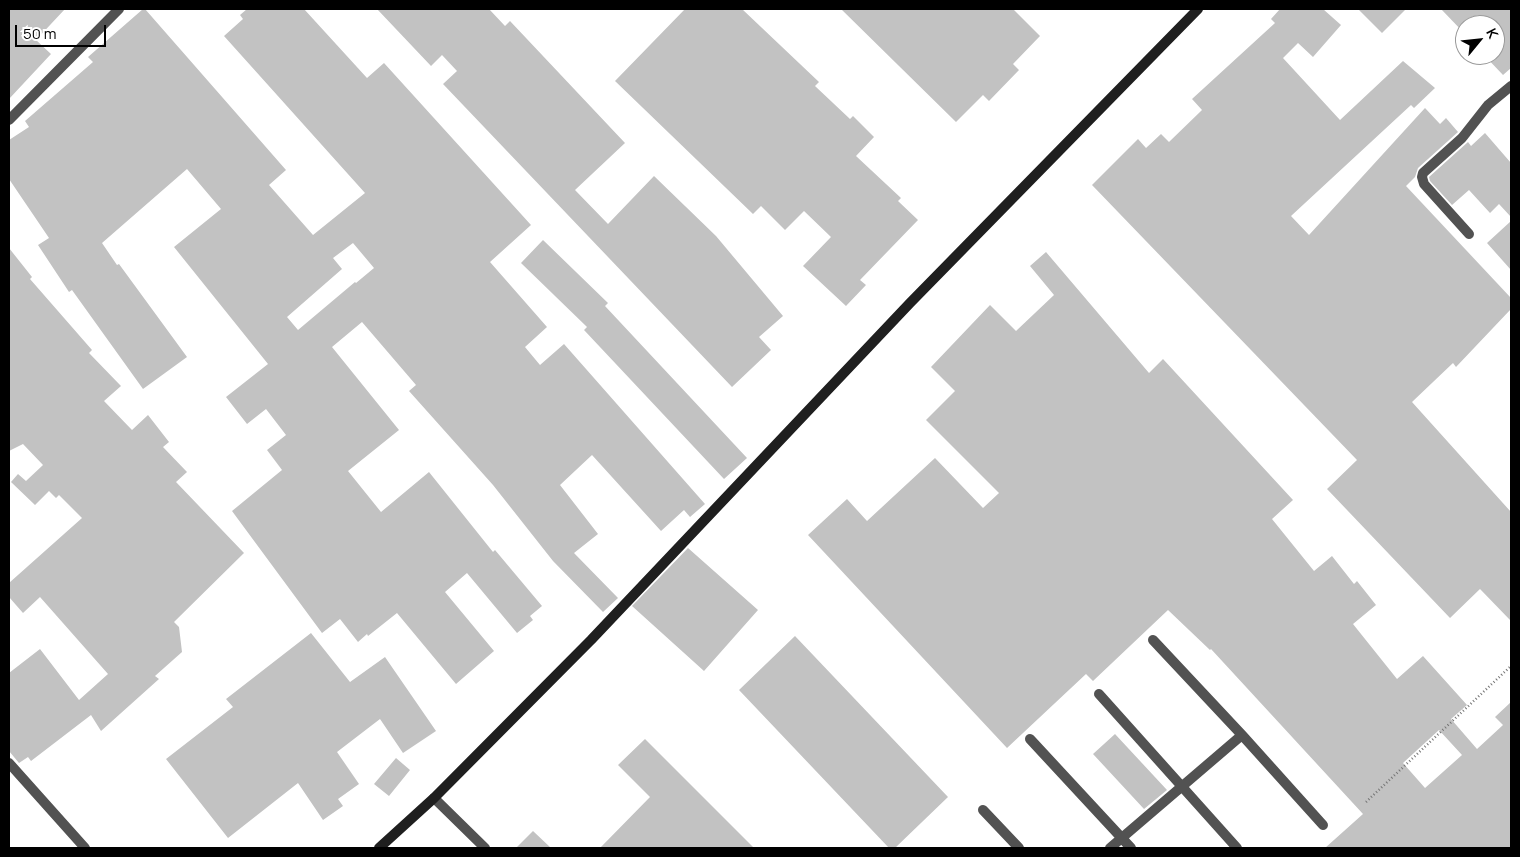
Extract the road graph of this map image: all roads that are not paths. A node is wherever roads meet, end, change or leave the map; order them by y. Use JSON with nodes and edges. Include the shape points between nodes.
{"nodes":[{"id":1,"x":119,"y":9,"type":"edge"},
{"id":2,"x":1198,"y":9,"type":"edge"},
{"id":3,"x":1511,"y":86,"type":"edge"},
{"id":4,"x":9,"y":120,"type":"edge"},
{"id":5,"x":1469,"y":234,"type":"dead end"},
{"id":6,"x":1153,"y":640,"type":"dead end"},
{"id":7,"x":1099,"y":694,"type":"dead end"},
{"id":8,"x":1242,"y":735,"type":"junction"},
{"id":9,"x":1030,"y":739,"type":"dead end"},
{"id":10,"x":9,"y":763,"type":"edge"},
{"id":11,"x":1182,"y":787,"type":"junction"},
{"id":12,"x":434,"y":798,"type":"junction"},
{"id":13,"x":983,"y":810,"type":"dead end"},
{"id":14,"x":1323,"y":826,"type":"dead end"},
{"id":15,"x":1122,"y":838,"type":"junction"},
{"id":16,"x":85,"y":848,"type":"edge"},
{"id":17,"x":379,"y":848,"type":"edge"},
{"id":18,"x":485,"y":848,"type":"edge"},
{"id":19,"x":1019,"y":848,"type":"edge"},
{"id":20,"x":1110,"y":848,"type":"edge"},
{"id":21,"x":1131,"y":848,"type":"edge"},
{"id":22,"x":1237,"y":848,"type":"edge"}],
"edges":[{"from":1,"to":4,"type":"street"},
{"from":2,"to":12,"type":"street","via":[[910,303],[584,647]]},
{"from":3,"to":5,"type":"street","via":[[1488,105],[1462,138],[1422,177],[1424,184]]},
{"from":6,"to":8,"type":"street"},
{"from":7,"to":11,"type":"street"},
{"from":8,"to":11,"type":"street"},
{"from":8,"to":14,"type":"street"},
{"from":9,"to":15,"type":"street"},
{"from":10,"to":16,"type":"street"},
{"from":11,"to":15,"type":"street"},
{"from":11,"to":22,"type":"street"},
{"from":12,"to":17,"type":"street"},
{"from":12,"to":18,"type":"street"},
{"from":13,"to":19,"type":"street"},
{"from":15,"to":20,"type":"street"},
{"from":15,"to":21,"type":"street"}]}
